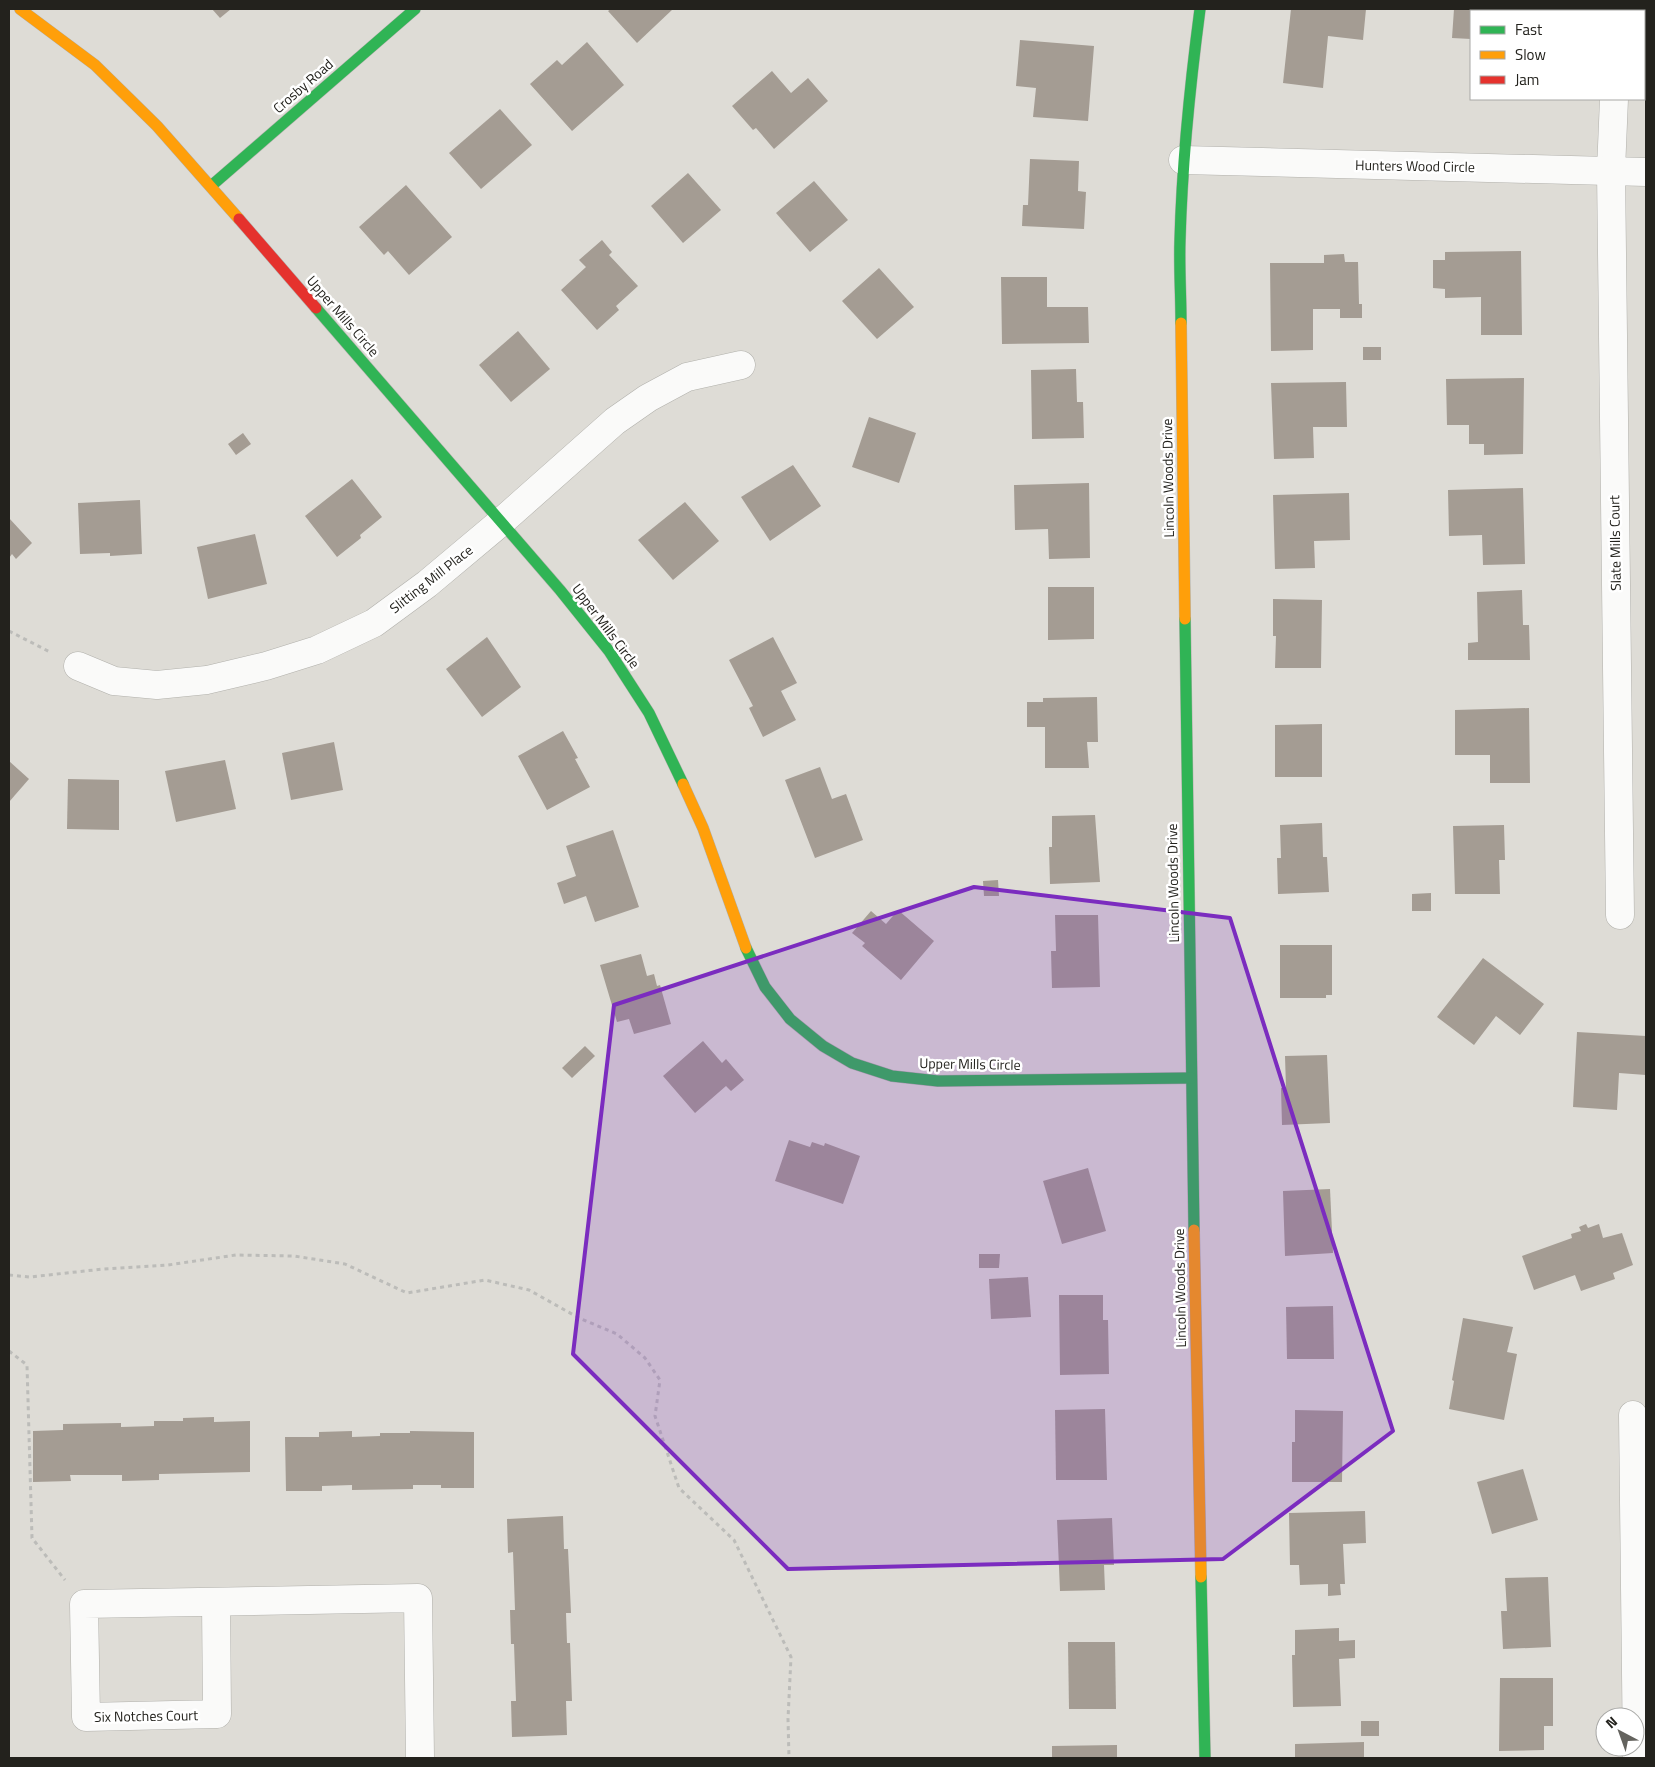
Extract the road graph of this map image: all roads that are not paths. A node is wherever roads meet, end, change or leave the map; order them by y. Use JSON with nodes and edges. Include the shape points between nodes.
{"nodes":[{"id":1,"x":20,"y":9,"type":"edge"},
{"id":2,"x":415,"y":9,"type":"edge"},
{"id":3,"x":1200,"y":9,"type":"edge"},
{"id":4,"x":1614,"y":100,"type":"edge"},
{"id":5,"x":1183,"y":160,"type":"junction"},
{"id":6,"x":1610,"y":170,"type":"junction"},
{"id":7,"x":1646,"y":172,"type":"edge"},
{"id":8,"x":211,"y":186,"type":"junction"},
{"id":9,"x":740,"y":365,"type":"dead end"},
{"id":10,"x":501,"y":522,"type":"junction"},
{"id":11,"x":78,"y":666,"type":"road end"},
{"id":12,"x":1620,"y":915,"type":"dead end"},
{"id":13,"x":1191,"y":1078,"type":"junction"},
{"id":14,"x":1633,"y":1415,"type":"dead end"},
{"id":15,"x":216,"y":1602,"type":"junction"},
{"id":16,"x":420,"y":1758,"type":"edge"},
{"id":17,"x":1205,"y":1758,"type":"edge"},
{"id":18,"x":1637,"y":1758,"type":"edge"}],
"edges":[{"from":1,"to":8,"type":"street","name":"Upper Mills Circle","via":[[95,65],[157,126]]},
{"from":2,"to":8,"type":"street","name":"Crosby Road"},
{"from":3,"to":5,"type":"street","name":"Lincoln Woods Drive"},
{"from":4,"to":6,"type":"street","name":"Slate Mills Court"},
{"from":5,"to":6,"type":"street","name":"Hunters Wood Circle"},
{"from":5,"to":13,"type":"street","name":"Lincoln Woods Drive","via":[[1180,241]]},
{"from":6,"to":7,"type":"street","name":"Hunters Wood Circle"},
{"from":6,"to":12,"type":"street","name":"Slate Mills Court"},
{"from":8,"to":10,"type":"street","name":"Upper Mills Circle"},
{"from":9,"to":10,"type":"street","name":"Slitting Mill Place","via":[[687,378],[648,398],[615,421]]},
{"from":10,"to":11,"type":"street","name":"Slitting Mill Place","via":[[374,623],[317,650],[207,680],[156,685],[114,681]]},
{"from":10,"to":13,"type":"street","name":"Upper Mills Circle","via":[[609,651],[649,713],[703,828],[745,946],[765,987],[790,1019],[823,1046],[852,1063],[892,1076],[938,1081]]},
{"from":13,"to":17,"type":"street","name":"Lincoln Woods Drive"},
{"from":14,"to":18,"type":"street"},
{"from":15,"to":15,"type":"street","name":"Six Notches Court","via":[[84,1604],[86,1717],[217,1714]]},
{"from":15,"to":16,"type":"street","via":[[418,1598]]}]}
